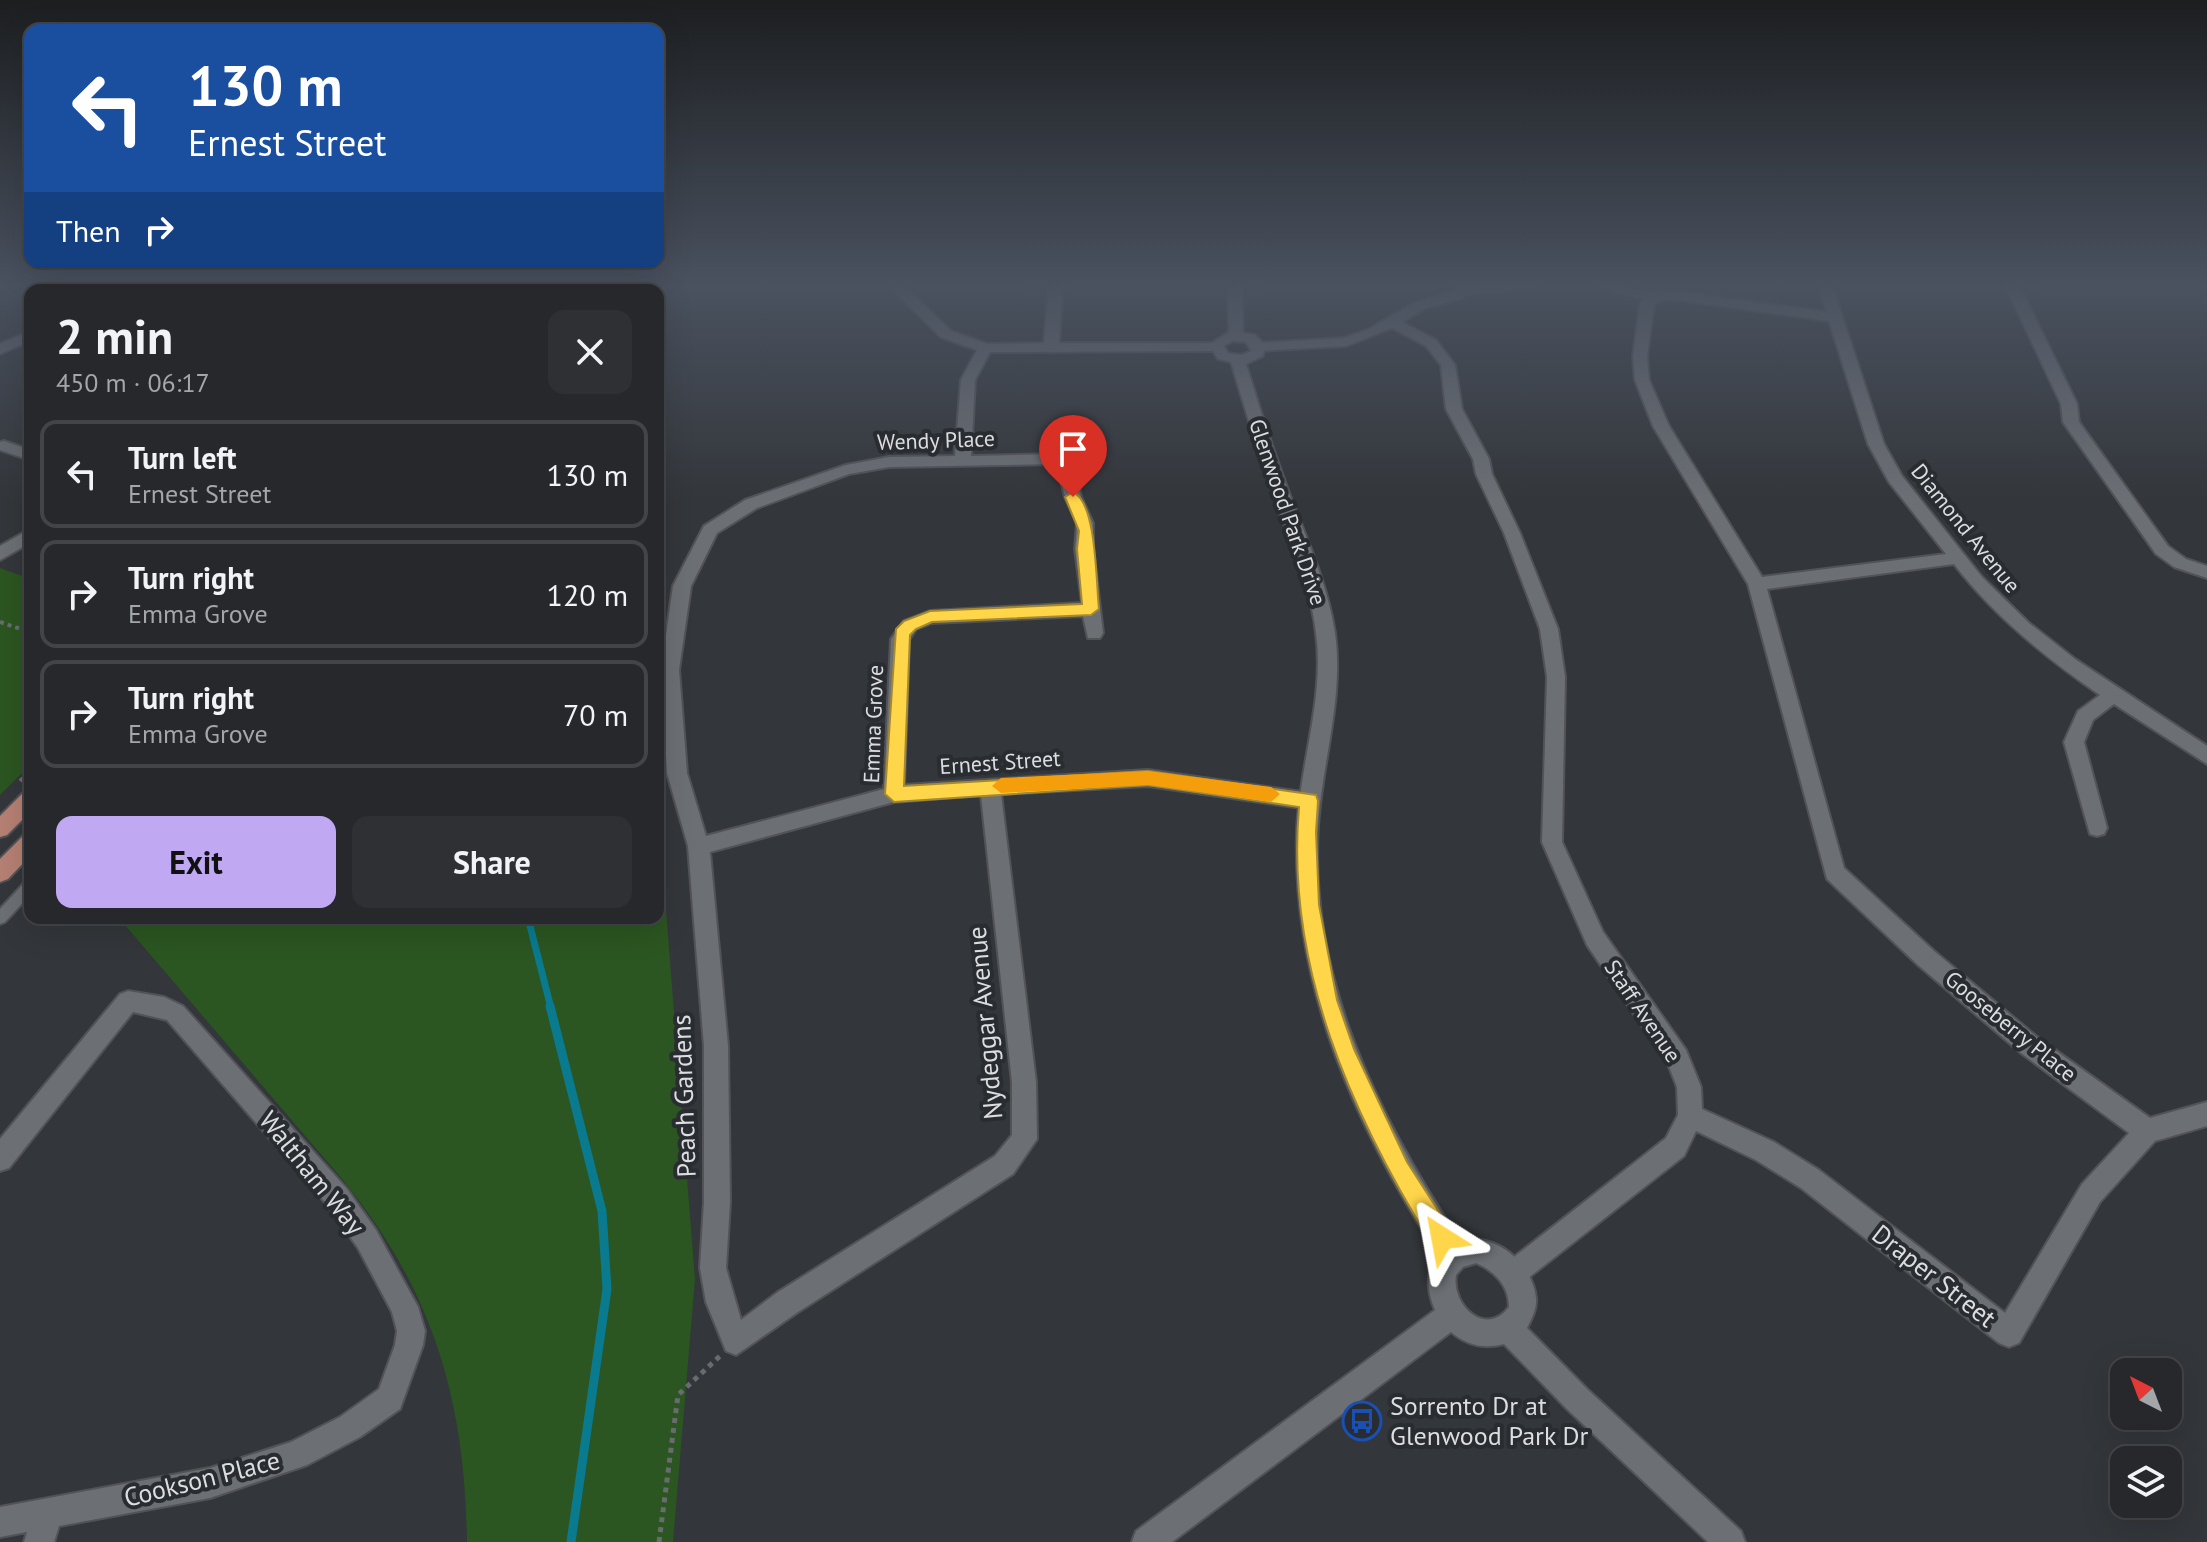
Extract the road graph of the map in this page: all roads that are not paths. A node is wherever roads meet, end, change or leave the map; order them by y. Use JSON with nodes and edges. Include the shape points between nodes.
{"nodes":[{"id":1,"x":980,"y":357,"type":"edge"},
{"id":2,"x":1227,"y":357,"type":"edge"},
{"id":3,"x":1250,"y":357,"type":"edge"},
{"id":4,"x":1444,"y":357,"type":"edge"},
{"id":5,"x":1640,"y":357,"type":"edge"},
{"id":6,"x":1847,"y":357,"type":"edge"},
{"id":7,"x":2048,"y":357,"type":"edge"},
{"id":8,"x":1238,"y":360,"type":"junction"},
{"id":9,"x":4,"y":446,"type":"dead end"},
{"id":10,"x":24,"y":453,"type":"edge"},
{"id":11,"x":963,"y":460,"type":"junction"},
{"id":12,"x":710,"y":530,"type":"joint"},
{"id":13,"x":24,"y":539,"type":"edge"},
{"id":14,"x":0,"y":554,"type":"edge"},
{"id":15,"x":1958,"y":558,"type":"junction"},
{"id":16,"x":2207,"y":572,"type":"edge"},
{"id":17,"x":1757,"y":584,"type":"junction"},
{"id":18,"x":1091,"y":609,"type":"junction"},
{"id":19,"x":1094,"y":633,"type":"dead end"},
{"id":20,"x":2113,"y":695,"type":"junction"},
{"id":21,"x":2207,"y":756,"type":"edge"},
{"id":22,"x":990,"y":786,"type":"junction"},
{"id":23,"x":894,"y":794,"type":"junction"},
{"id":24,"x":1309,"y":801,"type":"junction"},
{"id":25,"x":24,"y":805,"type":"edge"},
{"id":26,"x":2097,"y":828,"type":"dead end"},
{"id":27,"x":0,"y":829,"type":"edge"},
{"id":28,"x":699,"y":846,"type":"junction"},
{"id":29,"x":24,"y":848,"type":"edge"},
{"id":30,"x":0,"y":873,"type":"edge"},
{"id":31,"x":24,"y":892,"type":"edge"},
{"id":32,"x":0,"y":918,"type":"edge"},
{"id":33,"x":2207,"y":1114,"type":"edge"},
{"id":34,"x":1690,"y":1116,"type":"junction"},
{"id":35,"x":2147,"y":1131,"type":"junction"},
{"id":36,"x":0,"y":1159,"type":"edge"},
{"id":37,"x":1454,"y":1256,"type":"junction"},
{"id":38,"x":1514,"y":1273,"type":"junction"},
{"id":39,"x":1452,"y":1314,"type":"junction"},
{"id":40,"x":1508,"y":1328,"type":"junction"},
{"id":41,"x":736,"y":1341,"type":"joint"},
{"id":42,"x":390,"y":1399,"type":"joint"},
{"id":43,"x":0,"y":1522,"type":"edge"},
{"id":44,"x":43,"y":1528,"type":"edge"},
{"id":45,"x":1147,"y":1542,"type":"edge"},
{"id":46,"x":1730,"y":1542,"type":"edge"}],
"edges":[{"from":1,"to":11,"type":"street","via":[[968,380]]},
{"from":2,"to":8,"type":"street"},
{"from":3,"to":8,"type":"street"},
{"from":4,"to":34,"type":"street","name":"Staff Avenue","via":[[1458,416],[1481,459],[1549,629],[1556,677],[1552,842],[1595,938],[1678,1058],[1689,1087]]},
{"from":5,"to":17,"type":"street","via":[[1642,380],[1661,426]]},
{"from":6,"to":15,"type":"street","name":"Diamond Avenue","via":[[1876,444],[1895,478]]},
{"from":7,"to":16,"type":"street","via":[[2069,404],[2071,422],[2158,545],[2176,566]]},
{"from":8,"to":24,"type":"street","name":"Glenwood Park Drive","via":[[1321,602],[1327,700]]},
{"from":9,"to":10,"type":"street"},
{"from":11,"to":12,"type":"street","name":"Wendy Place","via":[[857,467],[751,504]]},
{"from":11,"to":18,"type":"street","name":"Wendy Place","via":[[1063,450],[1085,523]]},
{"from":12,"to":28,"type":"street","name":"Peach Gardens","via":[[682,586],[670,670],[677,773]]},
{"from":13,"to":14,"type":"street"},
{"from":15,"to":17,"type":"street"},
{"from":15,"to":20,"type":"street","name":"Diamond Avenue","via":[[2023,627]]},
{"from":17,"to":35,"type":"street","name":"Gooseberry Place","via":[[1835,873],[2029,1045]]},
{"from":18,"to":19,"type":"street"},
{"from":18,"to":23,"type":"street","name":"Emma Grove","via":[[930,617],[905,629],[900,639]]},
{"from":20,"to":21,"type":"street","name":"Diamond Avenue"},
{"from":20,"to":26,"type":"street","via":[[2085,716],[2074,742]]},
{"from":22,"to":23,"type":"street","name":"Ernest Street"},
{"from":22,"to":24,"type":"street","name":"Ernest Street","via":[[1148,778]]},
{"from":22,"to":41,"type":"street","name":"Nydeggar Avenue","via":[[1024,1082],[1025,1139],[1004,1165],[788,1302]]},
{"from":23,"to":28,"type":"street","name":"Ernest Street"},
{"from":24,"to":37,"type":"street","name":"Glenwood Park Drive","via":[[1309,905],[1327,1000],[1399,1170]]},
{"from":25,"to":27,"type":"main road"},
{"from":28,"to":41,"type":"street","name":"Peach Gardens","via":[[716,1046],[713,1268]]},
{"from":29,"to":30,"type":"main road"},
{"from":31,"to":32,"type":"lane"},
{"from":33,"to":35,"type":"street"},
{"from":34,"to":35,"type":"street","name":"Draper Street","via":[[1810,1179],[2009,1333],[2091,1193]]},
{"from":34,"to":38,"type":"street","via":[[1675,1147]]},
{"from":36,"to":42,"type":"street","name":"Waltham Way","via":[[128,1001],[175,1013],[338,1198],[367,1239],[404,1307],[411,1331]]},
{"from":37,"to":38,"type":"street","via":[[1487,1252]]},
{"from":37,"to":39,"type":"street","via":[[1444,1268],[1441,1286]]},
{"from":38,"to":40,"type":"street","via":[[1521,1310]]},
{"from":39,"to":40,"type":"street","via":[[1481,1333]]},
{"from":39,"to":45,"type":"street"},
{"from":40,"to":46,"type":"street"},
{"from":42,"to":44,"type":"street","name":"Cookson Place","via":[[326,1441],[260,1469]]},
{"from":43,"to":44,"type":"street","name":"Cookson Place"}]}
